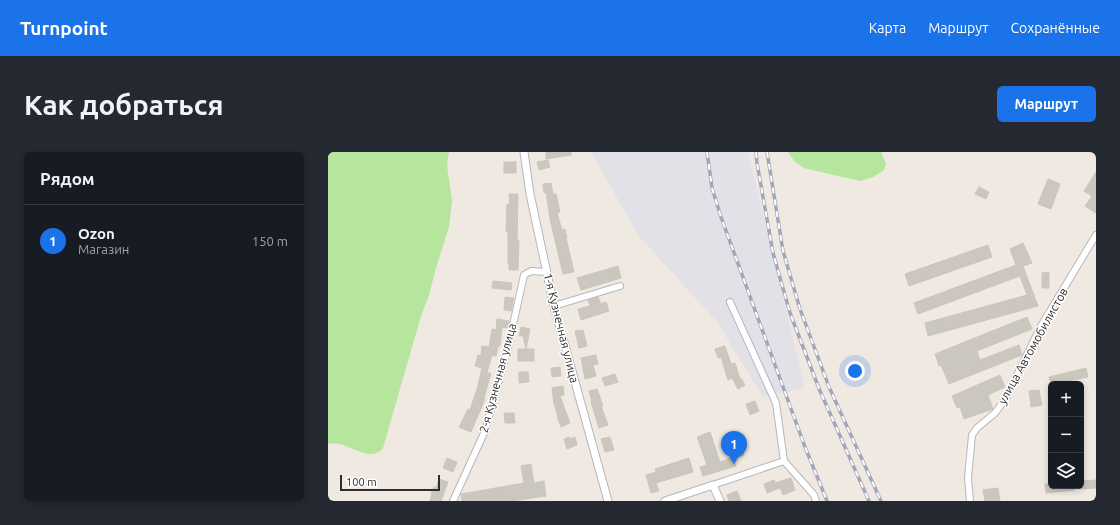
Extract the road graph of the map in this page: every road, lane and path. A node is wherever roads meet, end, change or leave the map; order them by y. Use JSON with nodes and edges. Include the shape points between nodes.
{"nodes":[{"id":1,"x":524,"y":152,"type":"edge"},
{"id":2,"x":1096,"y":235,"type":"edge"},
{"id":3,"x":547,"y":272,"type":"junction"},
{"id":4,"x":620,"y":286,"type":"dead end"},
{"id":5,"x":730,"y":302,"type":"dead end"},
{"id":6,"x":554,"y":306,"type":"junction"},
{"id":7,"x":784,"y":461,"type":"junction"},
{"id":8,"x":713,"y":485,"type":"junction"},
{"id":9,"x":453,"y":501,"type":"edge"},
{"id":10,"x":608,"y":501,"type":"edge"},
{"id":11,"x":665,"y":501,"type":"edge"},
{"id":12,"x":720,"y":501,"type":"edge"},
{"id":13,"x":816,"y":501,"type":"edge"},
{"id":14,"x":970,"y":501,"type":"edge"}],
"edges":[{"from":1,"to":3,"type":"street","name":"1-я Кузнечная улица","via":[[530,194]]},
{"from":2,"to":14,"type":"street","name":"улица Автомобилистов","via":[[1041,326],[1006,398],[972,436],[968,478]]},
{"from":3,"to":6,"type":"street","name":"1-я Кузнечная улица"},
{"from":3,"to":9,"type":"street","name":"2-я Кузнечная улица","via":[[531,271],[524,276],[485,431]]},
{"from":4,"to":6,"type":"street"},
{"from":5,"to":7,"type":"street","via":[[776,402]]},
{"from":6,"to":10,"type":"street","name":"1-я Кузнечная улица"},
{"from":7,"to":8,"type":"street"},
{"from":7,"to":13,"type":"street","via":[[814,495]]},
{"from":8,"to":11,"type":"street"},
{"from":8,"to":12,"type":"street"}]}
